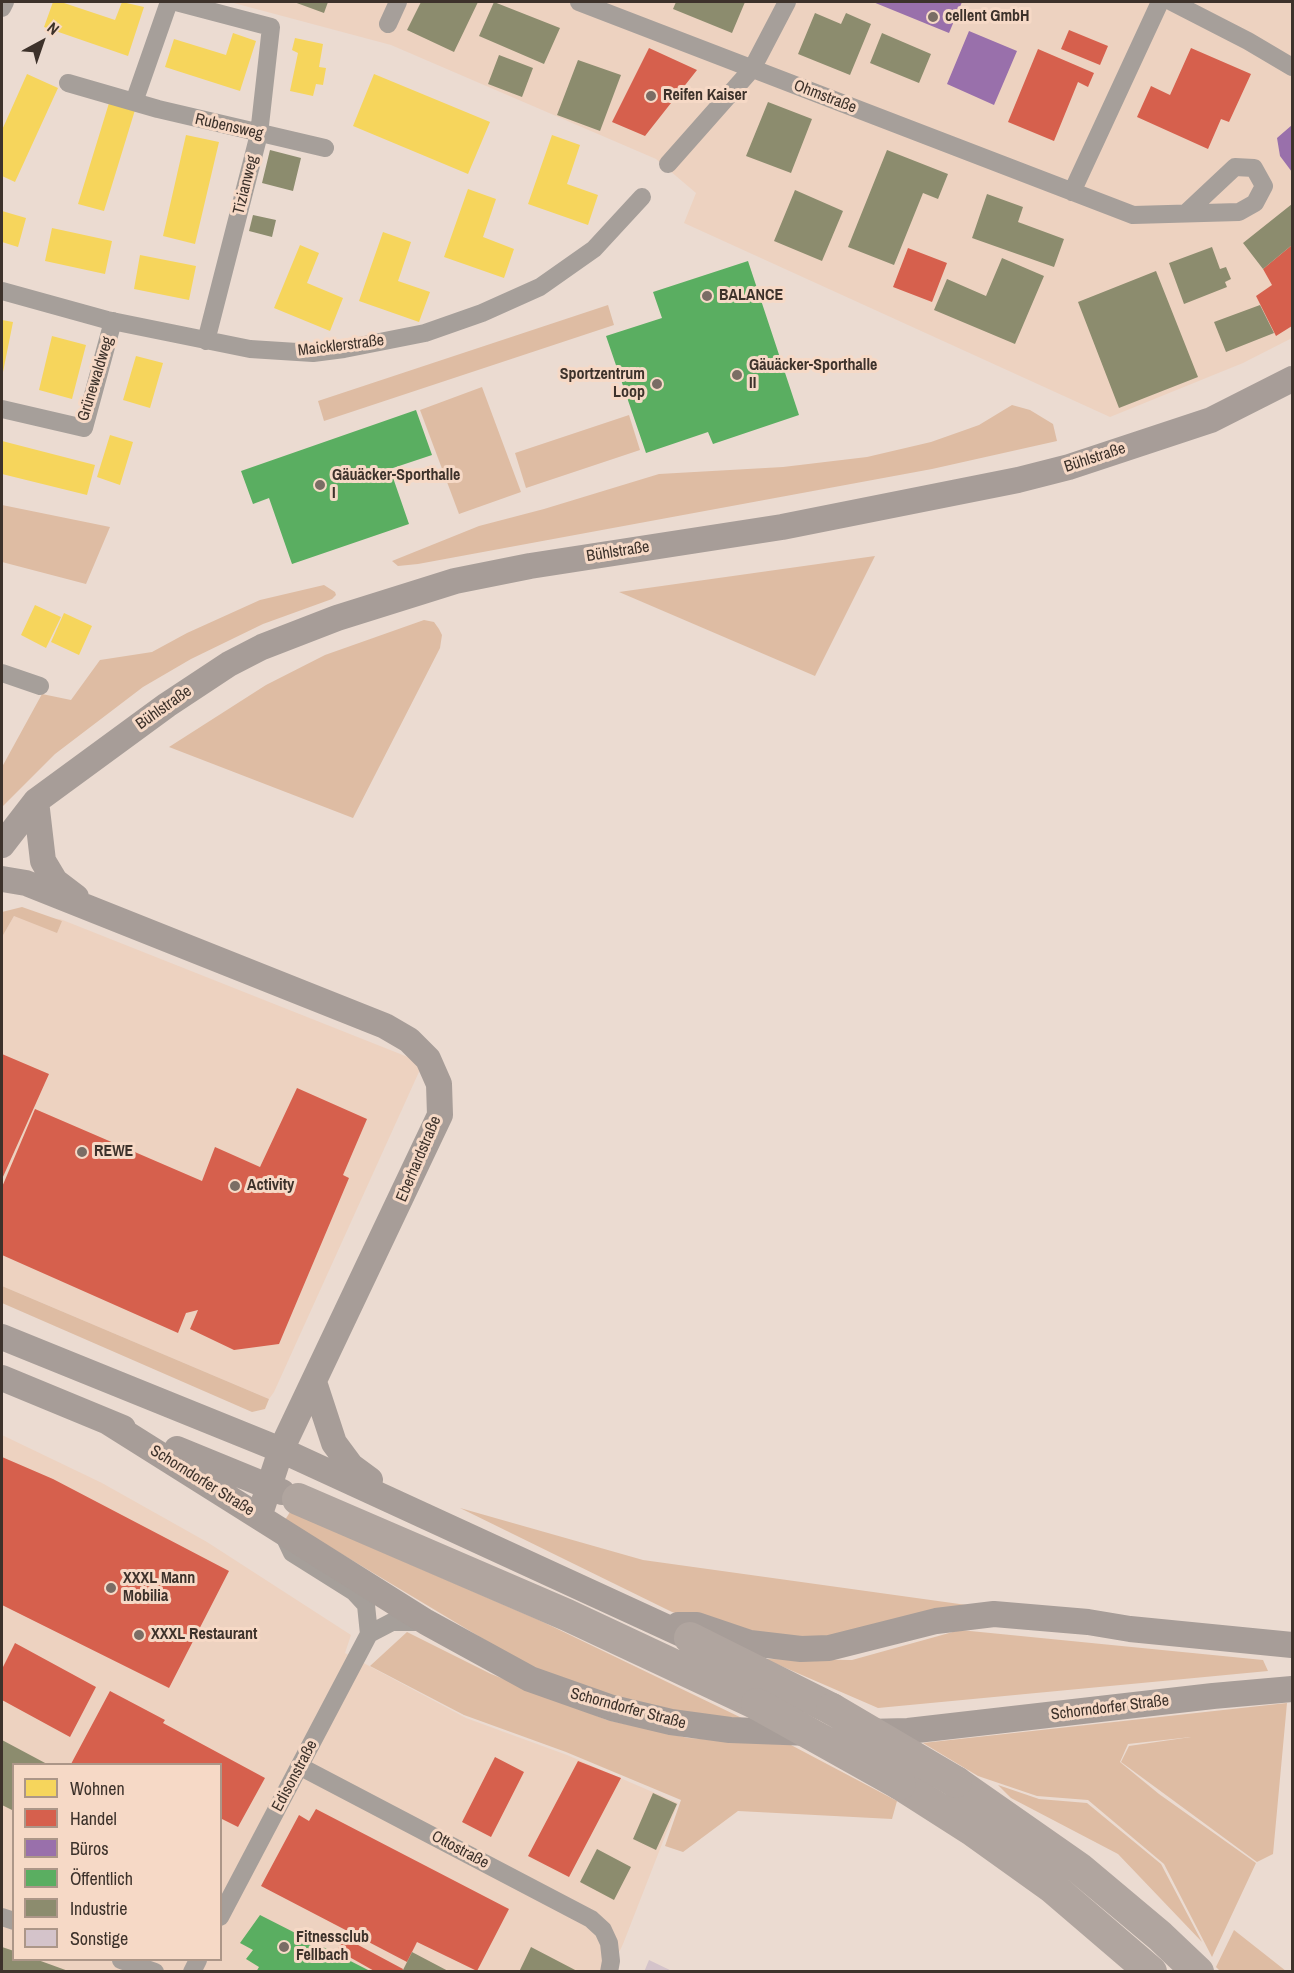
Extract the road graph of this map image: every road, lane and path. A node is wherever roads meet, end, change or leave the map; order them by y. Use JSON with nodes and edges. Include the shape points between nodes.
{"nodes":[{"id":1,"x":5,"y":2,"type":"edge"},
{"id":2,"x":169,"y":2,"type":"edge"},
{"id":3,"x":176,"y":2,"type":"edge"},
{"id":4,"x":398,"y":2,"type":"edge"},
{"id":5,"x":579,"y":2,"type":"edge"},
{"id":6,"x":787,"y":2,"type":"edge"},
{"id":7,"x":1160,"y":2,"type":"edge"},
{"id":8,"x":1172,"y":2,"type":"edge"},
{"id":9,"x":2,"y":9,"type":"edge"},
{"id":10,"x":388,"y":24,"type":"dead end"},
{"id":11,"x":1293,"y":67,"type":"edge"},
{"id":12,"x":752,"y":69,"type":"junction"},
{"id":13,"x":68,"y":83,"type":"dead end"},
{"id":14,"x":134,"y":102,"type":"junction"},
{"id":15,"x":259,"y":134,"type":"junction"},
{"id":16,"x":325,"y":148,"type":"dead end"},
{"id":17,"x":669,"y":164,"type":"dead end"},
{"id":18,"x":1072,"y":192,"type":"junction"},
{"id":19,"x":642,"y":197,"type":"dead end"},
{"id":20,"x":1187,"y":212,"type":"dead end"},
{"id":21,"x":2,"y":291,"type":"edge"},
{"id":22,"x":113,"y":321,"type":"junction"},
{"id":23,"x":206,"y":341,"type":"junction"},
{"id":24,"x":1293,"y":379,"type":"edge"},
{"id":25,"x":2,"y":409,"type":"edge"},
{"id":26,"x":2,"y":673,"type":"edge"},
{"id":27,"x":40,"y":686,"type":"dead end"},
{"id":28,"x":36,"y":801,"type":"junction"},
{"id":29,"x":2,"y":845,"type":"edge"},
{"id":30,"x":2,"y":879,"type":"edge"},
{"id":31,"x":88,"y":907,"type":"junction"},
{"id":32,"x":2,"y":1337,"type":"edge"},
{"id":33,"x":2,"y":1378,"type":"edge"},
{"id":34,"x":314,"y":1382,"type":"junction"},
{"id":35,"x":108,"y":1422,"type":"junction"},
{"id":36,"x":281,"y":1450,"type":"junction"},
{"id":37,"x":268,"y":1486,"type":"junction"},
{"id":38,"x":298,"y":1499,"type":"joint"},
{"id":39,"x":398,"y":1503,"type":"junction"},
{"id":40,"x":259,"y":1517,"type":"junction"},
{"id":41,"x":283,"y":1534,"type":"junction"},
{"id":42,"x":426,"y":1622,"type":"junction"},
{"id":43,"x":676,"y":1631,"type":"junction"},
{"id":44,"x":369,"y":1634,"type":"junction"},
{"id":45,"x":1293,"y":1645,"type":"edge"},
{"id":46,"x":1293,"y":1689,"type":"edge"},
{"id":47,"x":301,"y":1767,"type":"junction"},
{"id":48,"x":222,"y":1913,"type":"edge"},
{"id":49,"x":127,"y":1961,"type":"edge"},
{"id":50,"x":155,"y":1971,"type":"edge"},
{"id":51,"x":609,"y":1971,"type":"edge"},
{"id":52,"x":1152,"y":1971,"type":"edge"},
{"id":53,"x":1198,"y":1971,"type":"edge"}],
"edges":[{"from":1,"to":9,"type":"street"},
{"from":2,"to":14,"type":"street"},
{"from":3,"to":15,"type":"street","name":"Tizianweg","via":[[271,27]]},
{"from":4,"to":10,"type":"street"},
{"from":5,"to":12,"type":"street","name":"Ohmstraße"},
{"from":6,"to":12,"type":"street"},
{"from":7,"to":18,"type":"street"},
{"from":8,"to":11,"type":"street"},
{"from":12,"to":17,"type":"street"},
{"from":12,"to":18,"type":"street","name":"Ohmstraße"},
{"from":13,"to":14,"type":"street","name":"Rubensweg"},
{"from":14,"to":15,"type":"street","name":"Rubensweg"},
{"from":15,"to":16,"type":"street","name":"Rubensweg"},
{"from":15,"to":23,"type":"street","name":"Tizianweg"},
{"from":18,"to":20,"type":"street","name":"Ohmstraße","via":[[1132,215]]},
{"from":19,"to":23,"type":"street","name":"Maicklerstraße","via":[[614,230],[568,269],[514,299],[425,333],[313,353],[283,353]]},
{"from":21,"to":22,"type":"street","name":"Maicklerstraße"},
{"from":22,"to":23,"type":"street","name":"Maicklerstraße"},
{"from":22,"to":25,"type":"street","name":"Grünewaldweg","via":[[84,428]]},
{"from":24,"to":28,"type":"main road","name":"Bühlstraße","via":[[1211,420],[1018,480],[782,527],[455,581],[337,618],[230,664]]},
{"from":26,"to":27,"type":"street"},
{"from":28,"to":29,"type":"main road","name":"Bühlstraße"},
{"from":28,"to":31,"type":"main road","via":[[43,861],[55,881]]},
{"from":30,"to":31,"type":"main road","name":"Eberhardstraße"},
{"from":31,"to":34,"type":"main road","name":"Eberhardstraße","via":[[386,1026],[409,1040],[428,1059],[439,1084],[440,1115]]},
{"from":32,"to":36,"type":"main road"},
{"from":33,"to":35,"type":"main road"},
{"from":34,"to":36,"type":"main road","name":"Eberhardstraße"},
{"from":34,"to":39,"type":"main road","via":[[341,1455]]},
{"from":35,"to":37,"type":"main road"},
{"from":35,"to":40,"type":"main road","name":"Schorndorfer Straße"},
{"from":36,"to":37,"type":"main road","name":"Eberhardstraße"},
{"from":36,"to":39,"type":"main road"},
{"from":37,"to":38,"type":"main road"},
{"from":37,"to":40,"type":"main road","name":"Eberhardstraße"},
{"from":38,"to":52,"type":"highway","bridge":true,"via":[[567,1615],[757,1704],[900,1784],[1029,1870]]},
{"from":39,"to":43,"type":"main road"},
{"from":40,"to":41,"type":"main road","name":"Schorndorfer Straße"},
{"from":41,"to":42,"type":"main road","name":"Schorndorfer Straße"},
{"from":41,"to":44,"type":"street","via":[[292,1553],[354,1592],[366,1605]]},
{"from":42,"to":44,"type":"street","via":[[392,1622]]},
{"from":42,"to":46,"type":"main road","name":"Schorndorfer Straße","via":[[530,1679],[583,1699],[671,1722],[776,1734],[908,1731]]},
{"from":43,"to":45,"type":"main road","via":[[697,1625],[750,1643],[829,1648],[936,1621],[994,1614]]},
{"from":43,"to":53,"type":"highway","bridge":true,"via":[[832,1709],[956,1782],[1079,1868]]},
{"from":44,"to":47,"type":"street","name":"Edisonstraße"},
{"from":47,"to":48,"type":"street","name":"Edisonstraße"},
{"from":47,"to":51,"type":"street","name":"Ottostraße","via":[[591,1919],[609,1943]]},
{"from":49,"to":50,"type":"street"}]}
